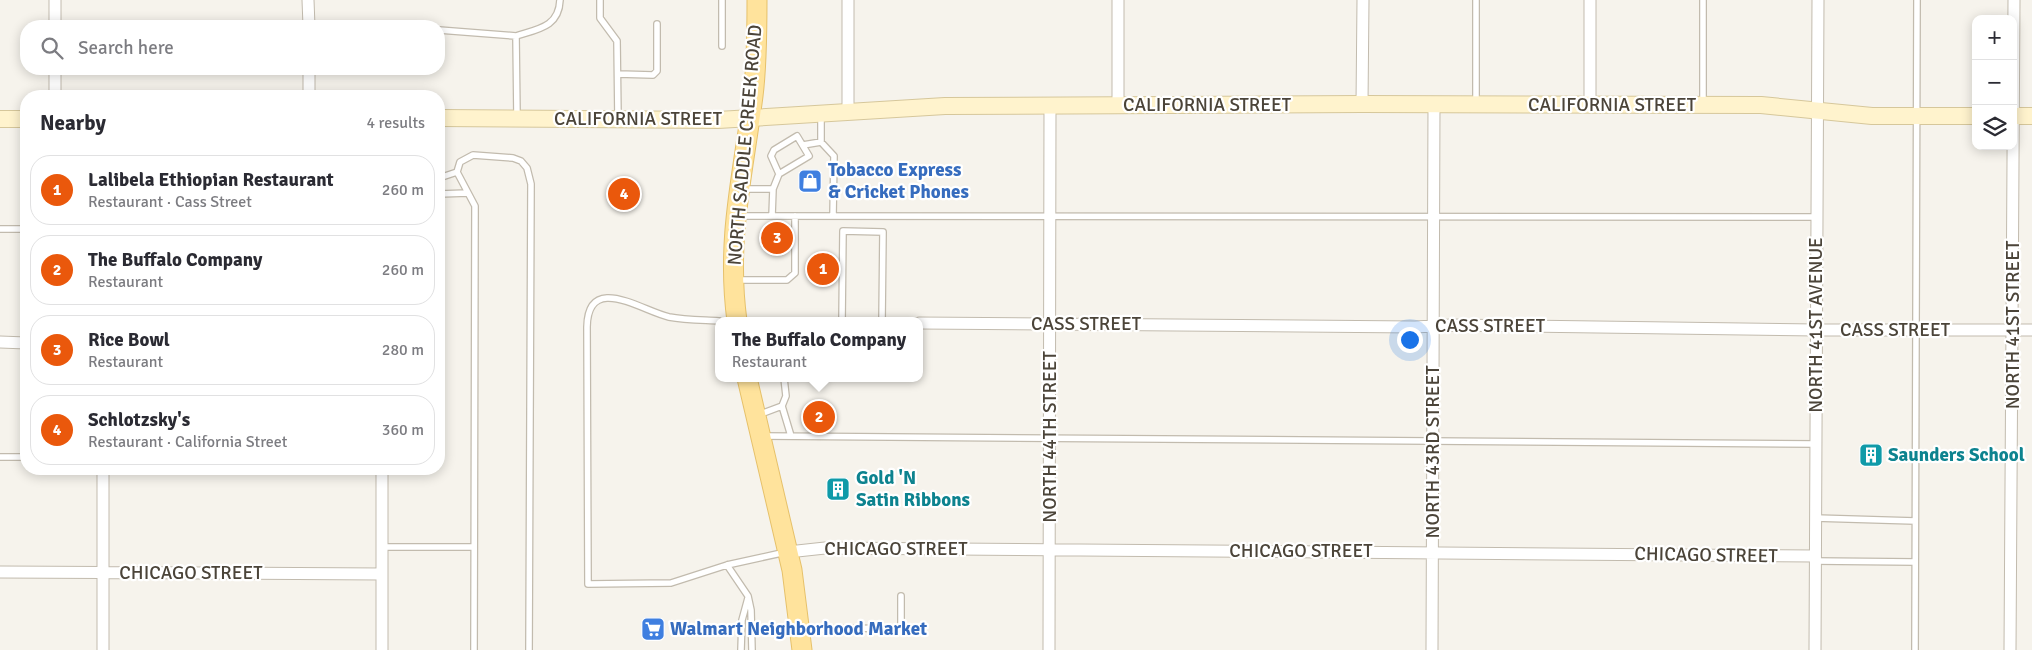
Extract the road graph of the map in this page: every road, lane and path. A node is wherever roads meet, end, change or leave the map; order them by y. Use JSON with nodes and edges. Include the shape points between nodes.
{"nodes":[{"id":1,"x":54,"y":0,"type":"edge"},
{"id":2,"x":308,"y":0,"type":"edge"},
{"id":3,"x":560,"y":0,"type":"edge"},
{"id":4,"x":600,"y":0,"type":"edge"},
{"id":5,"x":722,"y":0,"type":"edge"},
{"id":6,"x":757,"y":0,"type":"edge"},
{"id":7,"x":848,"y":0,"type":"edge"},
{"id":8,"x":1118,"y":0,"type":"edge"},
{"id":9,"x":1363,"y":0,"type":"edge"},
{"id":10,"x":1476,"y":0,"type":"edge"},
{"id":11,"x":1590,"y":0,"type":"edge"},
{"id":12,"x":1703,"y":0,"type":"edge"},
{"id":13,"x":1818,"y":0,"type":"edge"},
{"id":14,"x":1917,"y":0,"type":"edge"},
{"id":15,"x":2014,"y":0,"type":"edge"},
{"id":16,"x":55,"y":20,"type":"edge"},
{"id":17,"x":308,"y":20,"type":"edge"},
{"id":18,"x":657,"y":24,"type":"dead end"},
{"id":19,"x":445,"y":30,"type":"edge"},
{"id":20,"x":516,"y":36,"type":"junction"},
{"id":21,"x":722,"y":46,"type":"dead end"},
{"id":22,"x":618,"y":74,"type":"junction"},
{"id":23,"x":55,"y":75,"type":"edge"},
{"id":24,"x":309,"y":75,"type":"edge"},
{"id":25,"x":55,"y":90,"type":"edge"},
{"id":26,"x":309,"y":90,"type":"edge"},
{"id":27,"x":1362,"y":104,"type":"junction"},
{"id":28,"x":1434,"y":104,"type":"junction"},
{"id":29,"x":1476,"y":104,"type":"junction"},
{"id":30,"x":1590,"y":104,"type":"junction"},
{"id":31,"x":1050,"y":105,"type":"junction"},
{"id":32,"x":1118,"y":105,"type":"junction"},
{"id":33,"x":1703,"y":105,"type":"junction"},
{"id":34,"x":2013,"y":105,"type":"edge"},
{"id":35,"x":1817,"y":110,"type":"junction"},
{"id":36,"x":848,"y":111,"type":"junction"},
{"id":37,"x":821,"y":113,"type":"junction"},
{"id":38,"x":1916,"y":116,"type":"junction"},
{"id":39,"x":1972,"y":116,"type":"edge"},
{"id":40,"x":2017,"y":116,"type":"edge"},
{"id":41,"x":2032,"y":116,"type":"edge"},
{"id":42,"x":445,"y":118,"type":"edge"},
{"id":43,"x":750,"y":118,"type":"junction"},
{"id":44,"x":0,"y":119,"type":"edge"},
{"id":45,"x":20,"y":119,"type":"edge"},
{"id":46,"x":517,"y":119,"type":"junction"},
{"id":47,"x":618,"y":120,"type":"junction"},
{"id":48,"x":821,"y":142,"type":"junction"},
{"id":49,"x":802,"y":145,"type":"junction"},
{"id":50,"x":2013,"y":150,"type":"edge"},
{"id":51,"x":457,"y":172,"type":"junction"},
{"id":52,"x":779,"y":174,"type":"junction"},
{"id":53,"x":445,"y":176,"type":"edge"},
{"id":54,"x":773,"y":189,"type":"junction"},
{"id":55,"x":738,"y":190,"type":"junction"},
{"id":56,"x":468,"y":192,"type":"junction"},
{"id":57,"x":445,"y":194,"type":"edge"},
{"id":58,"x":735,"y":216,"type":"junction"},
{"id":59,"x":772,"y":216,"type":"junction"},
{"id":60,"x":795,"y":216,"type":"junction"},
{"id":61,"x":833,"y":216,"type":"junction"},
{"id":62,"x":1050,"y":216,"type":"junction"},
{"id":63,"x":1434,"y":216,"type":"junction"},
{"id":64,"x":1817,"y":218,"type":"junction"},
{"id":65,"x":0,"y":229,"type":"edge"},
{"id":66,"x":20,"y":229,"type":"edge"},
{"id":67,"x":734,"y":280,"type":"junction"},
{"id":68,"x":737,"y":317,"type":"edge"},
{"id":69,"x":842,"y":317,"type":"edge"},
{"id":70,"x":882,"y":317,"type":"edge"},
{"id":71,"x":715,"y":321,"type":"edge"},
{"id":72,"x":923,"y":323,"type":"edge"},
{"id":73,"x":1050,"y":324,"type":"junction"},
{"id":74,"x":1434,"y":326,"type":"junction"},
{"id":75,"x":1816,"y":330,"type":"junction"},
{"id":76,"x":1916,"y":330,"type":"junction"},
{"id":77,"x":2013,"y":330,"type":"junction"},
{"id":78,"x":2032,"y":330,"type":"edge"},
{"id":79,"x":0,"y":342,"type":"edge"},
{"id":80,"x":20,"y":343,"type":"edge"},
{"id":81,"x":748,"y":382,"type":"edge"},
{"id":82,"x":784,"y":382,"type":"edge"},
{"id":83,"x":782,"y":406,"type":"junction"},
{"id":84,"x":756,"y":415,"type":"junction"},
{"id":85,"x":761,"y":436,"type":"junction"},
{"id":86,"x":791,"y":436,"type":"junction"},
{"id":87,"x":1050,"y":437,"type":"junction"},
{"id":88,"x":1433,"y":441,"type":"junction"},
{"id":89,"x":1816,"y":444,"type":"junction"},
{"id":90,"x":0,"y":457,"type":"edge"},
{"id":91,"x":20,"y":457,"type":"edge"},
{"id":92,"x":103,"y":475,"type":"edge"},
{"id":93,"x":382,"y":475,"type":"edge"},
{"id":94,"x":1816,"y":518,"type":"junction"},
{"id":95,"x":1915,"y":521,"type":"junction"},
{"id":96,"x":382,"y":547,"type":"junction"},
{"id":97,"x":474,"y":547,"type":"junction"},
{"id":98,"x":1050,"y":550,"type":"junction"},
{"id":99,"x":788,"y":552,"type":"junction"},
{"id":100,"x":1433,"y":552,"type":"junction"},
{"id":101,"x":1815,"y":559,"type":"junction"},
{"id":102,"x":1915,"y":562,"type":"junction"},
{"id":103,"x":727,"y":565,"type":"junction"},
{"id":104,"x":0,"y":572,"type":"edge"},
{"id":105,"x":103,"y":572,"type":"junction"},
{"id":106,"x":382,"y":574,"type":"junction"},
{"id":107,"x":748,"y":596,"type":"junction"},
{"id":108,"x":901,"y":596,"type":"dead end"},
{"id":109,"x":800,"y":629,"type":"junction"},
{"id":110,"x":103,"y":650,"type":"edge"},
{"id":111,"x":382,"y":650,"type":"edge"},
{"id":112,"x":474,"y":650,"type":"edge"},
{"id":113,"x":529,"y":650,"type":"edge"},
{"id":114,"x":741,"y":650,"type":"edge"},
{"id":115,"x":752,"y":650,"type":"edge"},
{"id":116,"x":802,"y":650,"type":"edge"},
{"id":117,"x":1049,"y":650,"type":"edge"},
{"id":118,"x":1432,"y":650,"type":"edge"},
{"id":119,"x":1815,"y":650,"type":"edge"},
{"id":120,"x":1915,"y":650,"type":"edge"},
{"id":121,"x":2010,"y":650,"type":"edge"}],
"edges":[{"from":1,"to":16,"type":"street"},
{"from":2,"to":17,"type":"street"},
{"from":3,"to":20,"type":"lane","via":[[559,10],[548,26]]},
{"from":4,"to":22,"type":"lane","via":[[600,18],[617,41]]},
{"from":5,"to":21,"type":"lane"},
{"from":6,"to":43,"type":"main road","name":"NORTH SADDLE CREEK ROAD"},
{"from":7,"to":36,"type":"street"},
{"from":8,"to":32,"type":"street"},
{"from":9,"to":27,"type":"street"},
{"from":10,"to":29,"type":"lane"},
{"from":11,"to":30,"type":"street"},
{"from":12,"to":33,"type":"lane"},
{"from":13,"to":35,"type":"street","name":"NORTH 41ST AVENUE"},
{"from":14,"to":38,"type":"lane"},
{"from":15,"to":34,"type":"street","name":"NORTH 41ST STREET"},
{"from":18,"to":22,"type":"lane","via":[[657,71],[653,75]]},
{"from":19,"to":20,"type":"lane"},
{"from":20,"to":46,"type":"lane"},
{"from":22,"to":47,"type":"lane"},
{"from":23,"to":25,"type":"street"},
{"from":24,"to":26,"type":"street"},
{"from":27,"to":28,"type":"street","name":"CALIFORNIA STREET"},
{"from":27,"to":32,"type":"street","name":"CALIFORNIA STREET"},
{"from":28,"to":29,"type":"street","name":"CALIFORNIA STREET"},
{"from":28,"to":63,"type":"street","name":"NORTH 43RD STREET"},
{"from":29,"to":30,"type":"street","name":"CALIFORNIA STREET"},
{"from":30,"to":33,"type":"street","name":"CALIFORNIA STREET"},
{"from":31,"to":32,"type":"street","name":"CALIFORNIA STREET"},
{"from":31,"to":36,"type":"street","name":"CALIFORNIA STREET"},
{"from":31,"to":62,"type":"street","name":"NORTH 44TH STREET"},
{"from":33,"to":35,"type":"street","name":"CALIFORNIA STREET","via":[[1761,105]]},
{"from":35,"to":38,"type":"street","name":"CALIFORNIA STREET","via":[[1872,116]]},
{"from":35,"to":64,"type":"street","name":"NORTH 41ST AVENUE"},
{"from":36,"to":37,"type":"street","name":"CALIFORNIA STREET"},
{"from":37,"to":43,"type":"street","name":"CALIFORNIA STREET"},
{"from":37,"to":48,"type":"lane"},
{"from":38,"to":39,"type":"street","name":"CALIFORNIA STREET"},
{"from":38,"to":76,"type":"lane"},
{"from":40,"to":41,"type":"street"},
{"from":42,"to":46,"type":"street","name":"CALIFORNIA STREET"},
{"from":43,"to":47,"type":"street","name":"CALIFORNIA STREET"},
{"from":43,"to":55,"type":"main road","name":"NORTH SADDLE CREEK ROAD"},
{"from":44,"to":45,"type":"street"},
{"from":46,"to":47,"type":"street","name":"CALIFORNIA STREET"},
{"from":48,"to":49,"type":"lane"},
{"from":48,"to":61,"type":"lane","via":[[834,156]]},
{"from":49,"to":52,"type":"lane","via":[[809,156]]},
{"from":49,"to":52,"type":"lane","via":[[797,136],[774,150],[771,156]]},
{"from":50,"to":77,"type":"street","name":"NORTH 41ST STREET"},
{"from":51,"to":53,"type":"lane"},
{"from":51,"to":56,"type":"lane"},
{"from":51,"to":113,"type":"lane","via":[[460,162],[473,155],[505,157],[521,161],[530,179]]},
{"from":52,"to":54,"type":"lane"},
{"from":54,"to":55,"type":"lane"},
{"from":54,"to":59,"type":"lane"},
{"from":55,"to":58,"type":"main road","name":"NORTH SADDLE CREEK ROAD"},
{"from":56,"to":57,"type":"lane"},
{"from":56,"to":97,"type":"lane","via":[[475,206]]},
{"from":58,"to":59,"type":"lane"},
{"from":58,"to":67,"type":"main road","name":"NORTH SADDLE CREEK ROAD"},
{"from":59,"to":60,"type":"lane"},
{"from":60,"to":61,"type":"lane"},
{"from":60,"to":67,"type":"lane","via":[[795,273],[787,280]]},
{"from":61,"to":62,"type":"lane"},
{"from":62,"to":63,"type":"lane"},
{"from":62,"to":73,"type":"street","name":"NORTH 44TH STREET"},
{"from":63,"to":64,"type":"lane"},
{"from":63,"to":74,"type":"street","name":"NORTH 43RD STREET"},
{"from":64,"to":75,"type":"street","name":"NORTH 41ST AVENUE"},
{"from":65,"to":66,"type":"lane"},
{"from":67,"to":68,"type":"main road","name":"NORTH SADDLE CREEK ROAD"},
{"from":69,"to":70,"type":"lane","via":[[843,231],[883,232]]},
{"from":71,"to":103,"type":"lane","via":[[669,317],[612,297],[599,300],[589,312],[588,584],[671,583]]},
{"from":72,"to":73,"type":"street","name":"CASS STREET"},
{"from":73,"to":74,"type":"street","name":"CASS STREET"},
{"from":73,"to":87,"type":"street","name":"NORTH 44TH STREET"},
{"from":74,"to":75,"type":"street","name":"CASS STREET"},
{"from":74,"to":88,"type":"street","name":"NORTH 43RD STREET"},
{"from":75,"to":76,"type":"street","name":"CASS STREET"},
{"from":75,"to":89,"type":"street","name":"NORTH 41ST AVENUE"},
{"from":76,"to":77,"type":"street","name":"CASS STREET"},
{"from":76,"to":95,"type":"lane"},
{"from":77,"to":78,"type":"street","name":"CASS STREET"},
{"from":77,"to":121,"type":"street","name":"NORTH 41ST STREET"},
{"from":79,"to":80,"type":"street"},
{"from":81,"to":84,"type":"main road"},
{"from":82,"to":83,"type":"lane","via":[[786,396]]},
{"from":83,"to":84,"type":"lane"},
{"from":83,"to":86,"type":"lane"},
{"from":84,"to":85,"type":"main road"},
{"from":85,"to":86,"type":"lane"},
{"from":85,"to":99,"type":"main road"},
{"from":86,"to":87,"type":"lane"},
{"from":87,"to":88,"type":"lane"},
{"from":87,"to":98,"type":"street","name":"NORTH 44TH STREET"},
{"from":88,"to":89,"type":"lane"},
{"from":88,"to":100,"type":"street","name":"NORTH 43RD STREET"},
{"from":89,"to":94,"type":"street","name":"NORTH 41ST AVENUE"},
{"from":90,"to":91,"type":"lane"},
{"from":92,"to":105,"type":"street"},
{"from":93,"to":96,"type":"street"},
{"from":94,"to":95,"type":"lane"},
{"from":94,"to":101,"type":"street","name":"NORTH 41ST AVENUE"},
{"from":95,"to":102,"type":"lane"},
{"from":96,"to":97,"type":"lane"},
{"from":96,"to":106,"type":"street"},
{"from":97,"to":112,"type":"lane"},
{"from":98,"to":99,"type":"street","name":"CHICAGO STREET","via":[[819,548]]},
{"from":98,"to":100,"type":"street","name":"CHICAGO STREET"},
{"from":98,"to":117,"type":"street","name":"NORTH 44TH STREET"},
{"from":99,"to":103,"type":"lane"},
{"from":99,"to":109,"type":"main road"},
{"from":100,"to":101,"type":"street","name":"CHICAGO STREET"},
{"from":100,"to":118,"type":"street","name":"NORTH 43RD STREET"},
{"from":101,"to":102,"type":"lane"},
{"from":101,"to":119,"type":"street","name":"NORTH 41ST AVENUE"},
{"from":102,"to":120,"type":"lane"},
{"from":103,"to":107,"type":"lane"},
{"from":104,"to":105,"type":"street","name":"CHICAGO STREET"},
{"from":105,"to":106,"type":"street","name":"CHICAGO STREET"},
{"from":105,"to":110,"type":"street"},
{"from":106,"to":111,"type":"street"},
{"from":107,"to":114,"type":"lane","via":[[742,620]]},
{"from":107,"to":115,"type":"lane"},
{"from":108,"to":109,"type":"lane","via":[[901,628]]},
{"from":109,"to":116,"type":"main road"}]}
